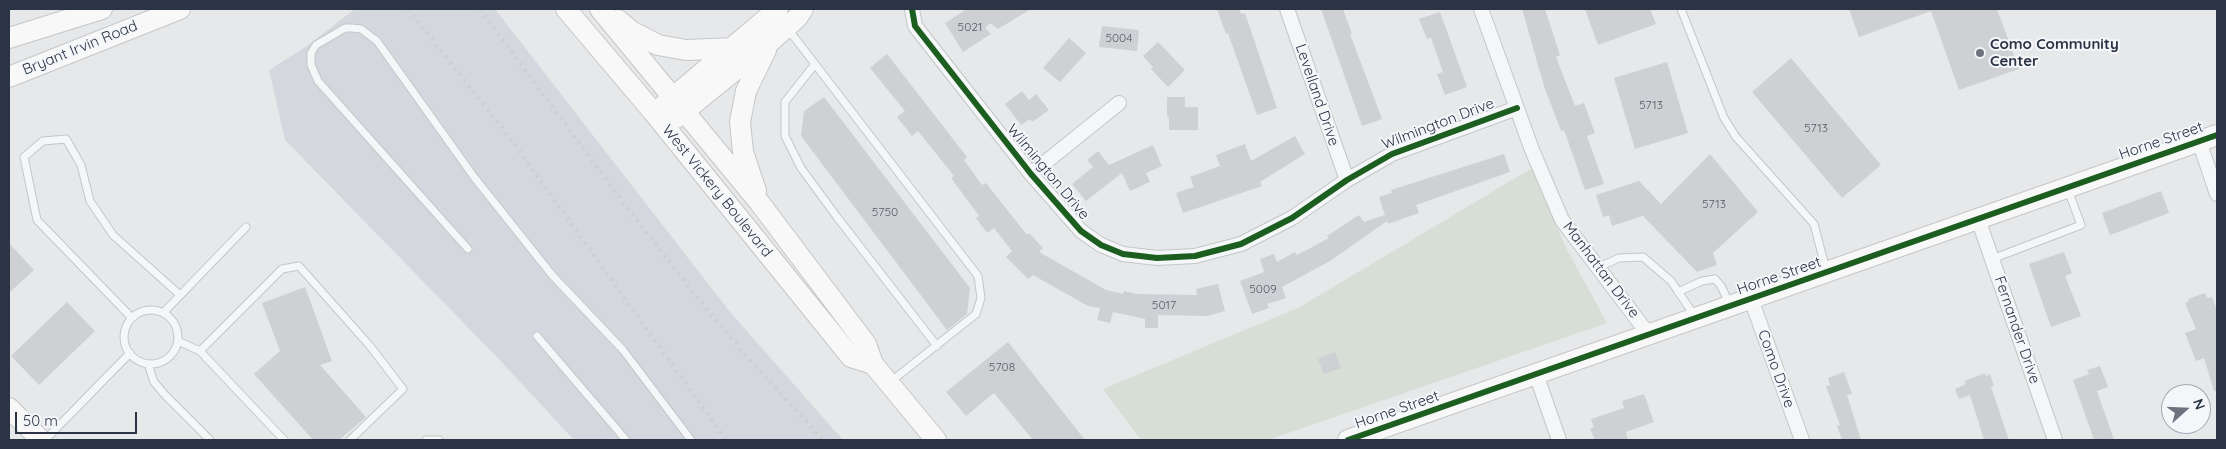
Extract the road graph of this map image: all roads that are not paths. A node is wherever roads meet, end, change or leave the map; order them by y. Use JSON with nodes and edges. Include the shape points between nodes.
{"nodes":[{"id":1,"x":102,"y":9,"type":"edge"},
{"id":2,"x":180,"y":9,"type":"edge"},
{"id":3,"x":566,"y":9,"type":"edge"},
{"id":4,"x":600,"y":9,"type":"edge"},
{"id":5,"x":605,"y":9,"type":"edge"},
{"id":6,"x":778,"y":9,"type":"edge"},
{"id":7,"x":803,"y":9,"type":"edge"},
{"id":8,"x":912,"y":9,"type":"edge"},
{"id":9,"x":1287,"y":9,"type":"edge"},
{"id":10,"x":1481,"y":9,"type":"edge"},
{"id":11,"x":1681,"y":9,"type":"edge"},
{"id":12,"x":786,"y":27,"type":"junction"},
{"id":13,"x":9,"y":38,"type":"edge"},
{"id":14,"x":771,"y":42,"type":"junction"},
{"id":15,"x":734,"y":48,"type":"junction"},
{"id":16,"x":815,"y":64,"type":"junction"},
{"id":17,"x":9,"y":77,"type":"edge"},
{"id":18,"x":1119,"y":103,"type":"dead end"},
{"id":19,"x":680,"y":104,"type":"junction"},
{"id":20,"x":1517,"y":108,"type":"junction"},
{"id":21,"x":660,"y":120,"type":"junction"},
{"id":22,"x":2208,"y":138,"type":"edge"},
{"id":23,"x":1031,"y":174,"type":"junction"},
{"id":24,"x":1347,"y":180,"type":"junction"},
{"id":25,"x":2067,"y":188,"type":"junction"},
{"id":26,"x":2217,"y":194,"type":"edge"},
{"id":27,"x":759,"y":202,"type":"junction"},
{"id":28,"x":1978,"y":219,"type":"junction"},
{"id":29,"x":246,"y":227,"type":"dead end"},
{"id":30,"x":468,"y":249,"type":"dead end"},
{"id":31,"x":1992,"y":259,"type":"junction"},
{"id":32,"x":1599,"y":267,"type":"junction"},
{"id":33,"x":1827,"y":272,"type":"junction"},
{"id":34,"x":1678,"y":292,"type":"junction"},
{"id":35,"x":180,"y":295,"type":"junction"},
{"id":36,"x":1751,"y":299,"type":"junction"},
{"id":37,"x":1730,"y":306,"type":"junction"},
{"id":38,"x":163,"y":313,"type":"junction"},
{"id":39,"x":132,"y":318,"type":"junction"},
{"id":40,"x":1696,"y":318,"type":"junction"},
{"id":41,"x":1649,"y":334,"type":"junction"},
{"id":42,"x":537,"y":336,"type":"dead end"},
{"id":43,"x":178,"y":341,"type":"junction"},
{"id":44,"x":937,"y":346,"type":"junction"},
{"id":45,"x":200,"y":352,"type":"junction"},
{"id":46,"x":130,"y":353,"type":"junction"},
{"id":47,"x":148,"y":364,"type":"junction"},
{"id":48,"x":873,"y":364,"type":"junction"},
{"id":49,"x":1536,"y":374,"type":"junction"},
{"id":50,"x":889,"y":383,"type":"junction"},
{"id":51,"x":9,"y":408,"type":"edge"},
{"id":52,"x":41,"y":440,"type":"edge"},
{"id":53,"x":45,"y":440,"type":"edge"},
{"id":54,"x":210,"y":440,"type":"edge"},
{"id":55,"x":284,"y":440,"type":"edge"},
{"id":56,"x":350,"y":440,"type":"edge"},
{"id":57,"x":426,"y":440,"type":"edge"},
{"id":58,"x":438,"y":440,"type":"edge"},
{"id":59,"x":626,"y":440,"type":"edge"},
{"id":60,"x":690,"y":440,"type":"edge"},
{"id":61,"x":936,"y":440,"type":"edge"},
{"id":62,"x":1348,"y":440,"type":"edge"},
{"id":63,"x":1559,"y":440,"type":"edge"},
{"id":64,"x":1802,"y":440,"type":"edge"},
{"id":65,"x":2055,"y":440,"type":"edge"}],
"edges":[{"from":1,"to":13,"type":"main road","name":"Bryant Irvin Road"},
{"from":2,"to":17,"type":"main road","name":"Bryant Irvin Road"},
{"from":3,"to":21,"type":"main road","name":"West Vickery Boulevard"},
{"from":4,"to":19,"type":"main road","name":"West Vickery Boulevard"},
{"from":5,"to":15,"type":"main road","via":[[658,46],[686,50]]},
{"from":6,"to":15,"type":"main road"},
{"from":7,"to":12,"type":"main road"},
{"from":8,"to":23,"type":"street","name":"Wilmington Drive","via":[[916,26]]},
{"from":9,"to":24,"type":"street","name":"Levelland Drive"},
{"from":10,"to":20,"type":"street","name":"Manhattan Drive"},
{"from":11,"to":33,"type":"lane","via":[[1724,118],[1736,137],[1814,224]]},
{"from":12,"to":14,"type":"main road"},
{"from":12,"to":16,"type":"lane"},
{"from":14,"to":19,"type":"main road"},
{"from":14,"to":27,"type":"main road","via":[[746,91],[740,122],[743,152]]},
{"from":15,"to":19,"type":"main road"},
{"from":16,"to":44,"type":"lane","via":[[785,102],[785,136],[802,168],[837,217]]},
{"from":16,"to":44,"type":"lane","via":[[978,276],[981,298],[976,314]]},
{"from":18,"to":23,"type":"street"},
{"from":19,"to":21,"type":"main road"},
{"from":19,"to":27,"type":"main road","name":"West Vickery Boulevard"},
{"from":20,"to":24,"type":"street","name":"Wilmington Drive","via":[[1392,154]]},
{"from":20,"to":32,"type":"street","name":"Manhattan Drive","via":[[1562,220]]},
{"from":21,"to":48,"type":"main road","name":"West Vickery Boulevard","via":[[851,357]]},
{"from":22,"to":25,"type":"main road","name":"Horne Street"},
{"from":22,"to":26,"type":"street"},
{"from":23,"to":24,"type":"street","name":"Wilmington Drive","via":[[1081,231],[1102,245],[1123,254],[1157,258],[1195,256],[1241,244],[1292,218]]},
{"from":25,"to":28,"type":"main road","name":"Horne Street"},
{"from":25,"to":31,"type":"lane","via":[[2081,225]]},
{"from":27,"to":48,"type":"main road","name":"West Vickery Boulevard","via":[[866,344]]},
{"from":28,"to":31,"type":"street","name":"Fernander Drive"},
{"from":28,"to":33,"type":"main road","name":"Horne Street"},
{"from":29,"to":35,"type":"lane"},
{"from":30,"to":60,"type":"lane","via":[[318,80],[310,65],[310,53],[316,44],[345,28],[361,29],[377,41],[480,185],[552,274],[623,350]]},
{"from":31,"to":65,"type":"street","name":"Fernander Drive"},
{"from":32,"to":34,"type":"lane","via":[[1619,258],[1642,256],[1671,281]]},
{"from":32,"to":41,"type":"street","name":"Manhattan Drive"},
{"from":33,"to":36,"type":"main road","name":"Horne Street"},
{"from":34,"to":37,"type":"lane","via":[[1715,279]]},
{"from":34,"to":40,"type":"lane"},
{"from":35,"to":38,"type":"lane"},
{"from":35,"to":39,"type":"lane","via":[[113,235],[90,201],[81,165],[66,139],[43,141],[24,157],[37,220]]},
{"from":36,"to":37,"type":"main road","name":"Horne Street"},
{"from":36,"to":64,"type":"street","name":"Como Drive"},
{"from":37,"to":40,"type":"main road","name":"Horne Street"},
{"from":38,"to":39,"type":"lane","via":[[142,311]]},
{"from":38,"to":43,"type":"lane","via":[[174,322]]},
{"from":39,"to":46,"type":"lane","via":[[124,340]]},
{"from":40,"to":41,"type":"main road","name":"Horne Street"},
{"from":41,"to":49,"type":"main road","name":"Horne Street"},
{"from":42,"to":59,"type":"lane"},
{"from":43,"to":45,"type":"lane"},
{"from":43,"to":47,"type":"lane","via":[[172,355]]},
{"from":44,"to":50,"type":"lane"},
{"from":45,"to":55,"type":"lane"},
{"from":45,"to":56,"type":"lane","via":[[282,270],[299,266],[370,346],[403,389]]},
{"from":46,"to":47,"type":"lane"},
{"from":46,"to":53,"type":"lane"},
{"from":47,"to":54,"type":"lane","via":[[154,382],[164,395]]},
{"from":48,"to":50,"type":"main road","name":"West Vickery Boulevard"},
{"from":49,"to":62,"type":"main road","name":"Horne Street"},
{"from":49,"to":63,"type":"street"},
{"from":50,"to":61,"type":"main road","name":"West Vickery Boulevard"},
{"from":51,"to":52,"type":"main road"},
{"from":57,"to":58,"type":"lane"}]}
